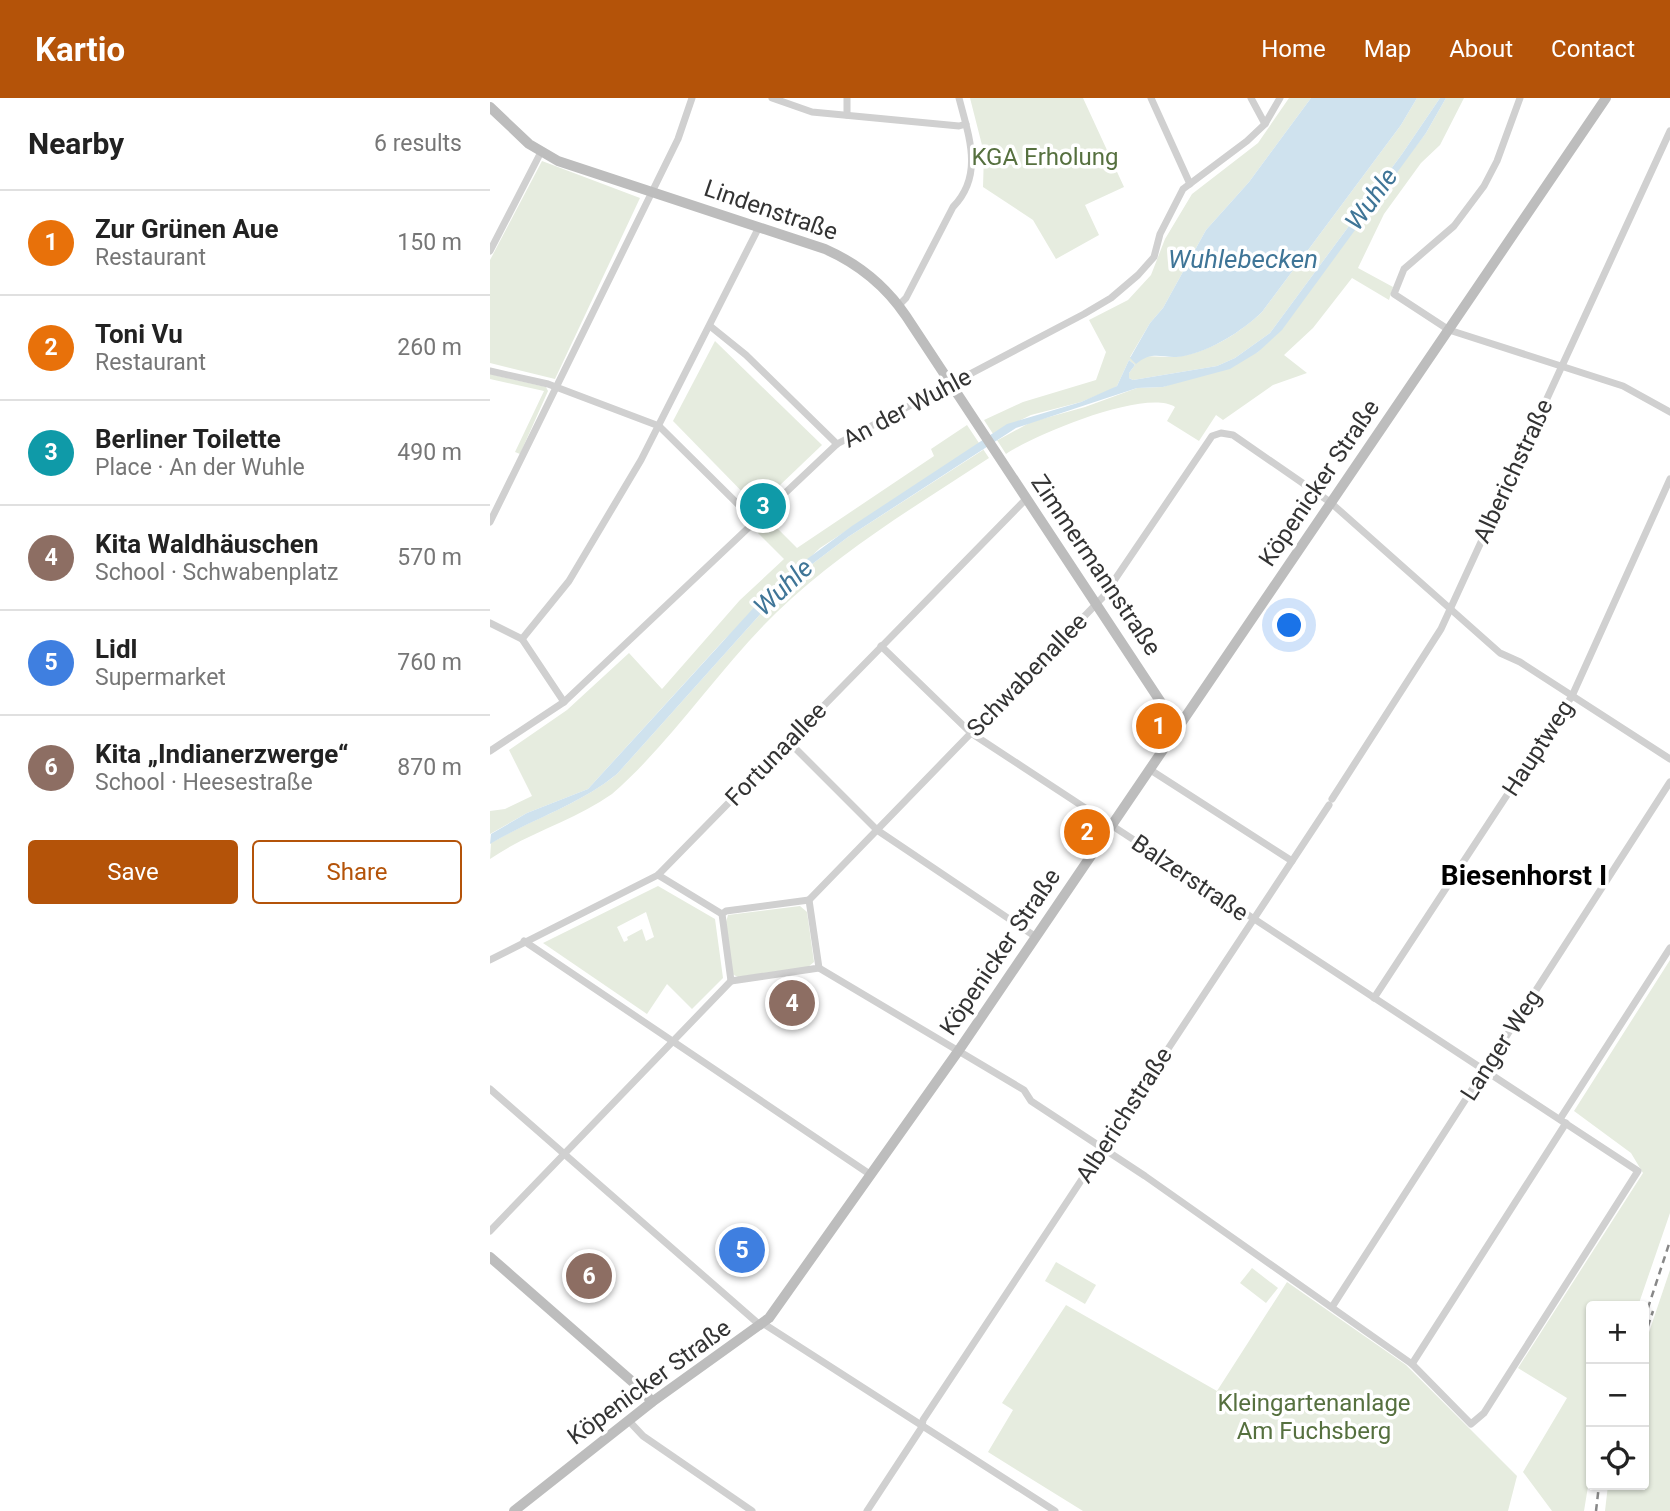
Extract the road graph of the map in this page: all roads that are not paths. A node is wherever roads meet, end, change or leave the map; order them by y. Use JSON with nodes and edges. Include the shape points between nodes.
{"nodes":[{"id":1,"x":692,"y":98,"type":"edge"},
{"id":2,"x":772,"y":98,"type":"edge"},
{"id":3,"x":847,"y":98,"type":"edge"},
{"id":4,"x":959,"y":98,"type":"edge"},
{"id":5,"x":1151,"y":98,"type":"edge"},
{"id":6,"x":1251,"y":98,"type":"edge"},
{"id":7,"x":1280,"y":98,"type":"edge"},
{"id":8,"x":1520,"y":98,"type":"edge"},
{"id":9,"x":1606,"y":98,"type":"edge"},
{"id":10,"x":490,"y":107,"type":"edge"},
{"id":11,"x":846,"y":115,"type":"junction"},
{"id":12,"x":966,"y":124,"type":"junction"},
{"id":13,"x":1265,"y":124,"type":"junction"},
{"id":14,"x":1670,"y":131,"type":"edge"},
{"id":15,"x":541,"y":152,"type":"junction"},
{"id":16,"x":1190,"y":184,"type":"junction"},
{"id":17,"x":651,"y":193,"type":"junction"},
{"id":18,"x":759,"y":228,"type":"junction"},
{"id":19,"x":490,"y":251,"type":"edge"},
{"id":20,"x":899,"y":305,"type":"junction"},
{"id":21,"x":710,"y":327,"type":"junction"},
{"id":22,"x":1449,"y":330,"type":"junction"},
{"id":23,"x":1562,"y":365,"type":"junction"},
{"id":24,"x":490,"y":371,"type":"edge"},
{"id":25,"x":950,"y":384,"type":"junction"},
{"id":26,"x":556,"y":387,"type":"junction"},
{"id":27,"x":1670,"y":412,"type":"edge"},
{"id":28,"x":659,"y":426,"type":"junction"},
{"id":29,"x":979,"y":429,"type":"joint"},
{"id":30,"x":837,"y":444,"type":"junction"},
{"id":31,"x":1670,"y":479,"type":"edge"},
{"id":32,"x":1026,"y":499,"type":"junction"},
{"id":33,"x":1327,"y":499,"type":"junction"},
{"id":34,"x":490,"y":522,"type":"edge"},
{"id":35,"x":756,"y":522,"type":"junction"},
{"id":36,"x":1096,"y":604,"type":"junction"},
{"id":37,"x":1449,"y":607,"type":"junction"},
{"id":38,"x":490,"y":623,"type":"edge"},
{"id":39,"x":522,"y":639,"type":"junction"},
{"id":40,"x":881,"y":646,"type":"junction"},
{"id":41,"x":1572,"y":696,"type":"junction"},
{"id":42,"x":564,"y":702,"type":"junction"},
{"id":43,"x":1181,"y":722,"type":"junction"},
{"id":44,"x":971,"y":733,"type":"junction"},
{"id":45,"x":788,"y":741,"type":"junction"},
{"id":46,"x":490,"y":751,"type":"edge"},
{"id":47,"x":1670,"y":759,"type":"edge"},
{"id":48,"x":1149,"y":769,"type":"junction"},
{"id":49,"x":1670,"y":782,"type":"edge"},
{"id":50,"x":1111,"y":826,"type":"junction"},
{"id":51,"x":877,"y":830,"type":"junction"},
{"id":52,"x":1292,"y":861,"type":"junction"},
{"id":53,"x":657,"y":875,"type":"junction"},
{"id":54,"x":809,"y":900,"type":"junction"},
{"id":55,"x":722,"y":914,"type":"junction"},
{"id":56,"x":1252,"y":920,"type":"junction"},
{"id":57,"x":1036,"y":937,"type":"junction"},
{"id":58,"x":524,"y":941,"type":"junction"},
{"id":59,"x":1670,"y":948,"type":"edge"},
{"id":60,"x":490,"y":960,"type":"edge"},
{"id":61,"x":819,"y":968,"type":"junction"},
{"id":62,"x":731,"y":981,"type":"junction"},
{"id":63,"x":1374,"y":998,"type":"junction"},
{"id":64,"x":674,"y":1041,"type":"junction"},
{"id":65,"x":959,"y":1050,"type":"junction"},
{"id":66,"x":1484,"y":1070,"type":"junction"},
{"id":67,"x":490,"y":1089,"type":"edge"},
{"id":68,"x":1563,"y":1121,"type":"junction"},
{"id":69,"x":1102,"y":1149,"type":"junction"},
{"id":70,"x":564,"y":1155,"type":"junction"},
{"id":71,"x":871,"y":1175,"type":"junction"},
{"id":72,"x":490,"y":1231,"type":"edge"},
{"id":73,"x":490,"y":1257,"type":"edge"},
{"id":74,"x":1332,"y":1307,"type":"junction"},
{"id":75,"x":762,"y":1325,"type":"junction"},
{"id":76,"x":1412,"y":1364,"type":"junction"},
{"id":77,"x":652,"y":1402,"type":"junction"},
{"id":78,"x":628,"y":1420,"type":"junction"},
{"id":79,"x":922,"y":1427,"type":"junction"},
{"id":80,"x":514,"y":1511,"type":"edge"},
{"id":81,"x":752,"y":1511,"type":"edge"},
{"id":82,"x":867,"y":1511,"type":"edge"},
{"id":83,"x":1055,"y":1511,"type":"edge"}],
"edges":[{"from":1,"to":17,"type":"street"},
{"from":2,"to":11,"type":"street","via":[[798,109]]},
{"from":3,"to":11,"type":"street"},
{"from":4,"to":12,"type":"street"},
{"from":5,"to":16,"type":"street"},
{"from":6,"to":13,"type":"street"},
{"from":7,"to":13,"type":"street","name":"An der Wuhle"},
{"from":8,"to":22,"type":"street","via":[[1484,186],[1454,226],[1404,269],[1394,294]]},
{"from":9,"to":22,"type":"main road","name":"Köpenicker Straße"},
{"from":10,"to":15,"type":"main road","name":"Lindenstraße"},
{"from":11,"to":12,"type":"street"},
{"from":12,"to":20,"type":"street","via":[[973,157],[969,188]]},
{"from":13,"to":16,"type":"street","name":"An der Wuhle"},
{"from":14,"to":23,"type":"street","name":"Alberichstraße"},
{"from":15,"to":17,"type":"main road","name":"Lindenstraße"},
{"from":15,"to":19,"type":"street"},
{"from":16,"to":25,"type":"street","name":"An der Wuhle","via":[[1168,216],[1154,257],[1121,290]]},
{"from":17,"to":18,"type":"main road","name":"Lindenstraße"},
{"from":17,"to":26,"type":"street"},
{"from":18,"to":20,"type":"main road","name":"Lindenstraße","via":[[847,259]]},
{"from":18,"to":21,"type":"street"},
{"from":20,"to":25,"type":"main road","name":"Lindenstraße"},
{"from":21,"to":28,"type":"street"},
{"from":21,"to":30,"type":"street","via":[[746,355]]},
{"from":22,"to":23,"type":"street"},
{"from":22,"to":33,"type":"main road","name":"Köpenicker Straße"},
{"from":23,"to":27,"type":"street","via":[[1623,386]]},
{"from":23,"to":37,"type":"street","name":"Alberichstraße"},
{"from":24,"to":26,"type":"street"},
{"from":25,"to":29,"type":"main road","name":"Lindenstraße"},
{"from":25,"to":30,"type":"street","name":"An der Wuhle"},
{"from":26,"to":28,"type":"street"},
{"from":26,"to":34,"type":"street"},
{"from":28,"to":35,"type":"street"},
{"from":28,"to":39,"type":"street","via":[[569,580]]},
{"from":29,"to":32,"type":"main road","name":"Zimmermannstraße"},
{"from":30,"to":35,"type":"street","name":"An der Wuhle"},
{"from":31,"to":41,"type":"street","name":"Hauptweg"},
{"from":32,"to":36,"type":"main road","name":"Zimmermannstraße"},
{"from":32,"to":40,"type":"street","name":"Fortunaallee"},
{"from":33,"to":36,"type":"street","name":"Schwabenallee","via":[[1233,435],[1212,436]]},
{"from":33,"to":37,"type":"street"},
{"from":33,"to":43,"type":"main road","name":"Köpenicker Straße"},
{"from":35,"to":42,"type":"street","name":"An der Wuhle"},
{"from":36,"to":43,"type":"main road","name":"Zimmermannstraße","via":[[1166,710]]},
{"from":36,"to":44,"type":"street","name":"Schwabenallee"},
{"from":37,"to":41,"type":"street","via":[[1500,653]]},
{"from":37,"to":52,"type":"street","name":"Alberichstraße","via":[[1436,636]]},
{"from":38,"to":39,"type":"street"},
{"from":39,"to":42,"type":"street"},
{"from":40,"to":44,"type":"street","name":"Balzerstraße"},
{"from":40,"to":45,"type":"street","name":"Fortunaallee"},
{"from":41,"to":47,"type":"street"},
{"from":41,"to":63,"type":"street","name":"Hauptweg"},
{"from":42,"to":46,"type":"street","name":"An der Wuhle"},
{"from":43,"to":48,"type":"main road","name":"Köpenicker Straße"},
{"from":44,"to":50,"type":"street","name":"Balzerstraße"},
{"from":44,"to":51,"type":"street","name":"Schwabenallee"},
{"from":45,"to":51,"type":"street"},
{"from":45,"to":53,"type":"street","name":"Fortunaallee"},
{"from":48,"to":50,"type":"main road","name":"Köpenicker Straße"},
{"from":48,"to":52,"type":"street"},
{"from":49,"to":66,"type":"street","name":"Langer Weg"},
{"from":50,"to":56,"type":"street","name":"Balzerstraße"},
{"from":50,"to":57,"type":"main road","name":"Köpenicker Straße"},
{"from":51,"to":54,"type":"street","name":"Schwabenallee"},
{"from":51,"to":57,"type":"street"},
{"from":52,"to":56,"type":"street","name":"Alberichstraße"},
{"from":53,"to":55,"type":"street"},
{"from":53,"to":58,"type":"street","name":"Fortunaallee"},
{"from":54,"to":55,"type":"street"},
{"from":54,"to":61,"type":"street"},
{"from":55,"to":62,"type":"street"},
{"from":56,"to":63,"type":"street","name":"Balzerstraße"},
{"from":56,"to":69,"type":"street","name":"Alberichstraße"},
{"from":57,"to":65,"type":"main road","name":"Köpenicker Straße"},
{"from":58,"to":60,"type":"street","name":"Fortunaallee"},
{"from":58,"to":64,"type":"street"},
{"from":59,"to":68,"type":"street"},
{"from":61,"to":62,"type":"street"},
{"from":61,"to":65,"type":"street"},
{"from":62,"to":64,"type":"street"},
{"from":63,"to":66,"type":"street","name":"Balzerstraße"},
{"from":64,"to":70,"type":"street"},
{"from":64,"to":71,"type":"street"},
{"from":65,"to":69,"type":"street","via":[[1024,1090],[1031,1101]]},
{"from":65,"to":71,"type":"main road","name":"Köpenicker Straße"},
{"from":66,"to":68,"type":"street","name":"Balzerstraße"},
{"from":66,"to":74,"type":"street","name":"Langer Weg"},
{"from":67,"to":70,"type":"street"},
{"from":68,"to":76,"type":"street"},
{"from":68,"to":76,"type":"street","name":"Balzerstraße","via":[[1638,1171],[1484,1413],[1471,1424]]},
{"from":69,"to":74,"type":"street"},
{"from":69,"to":79,"type":"street","name":"Alberichstraße"},
{"from":70,"to":72,"type":"street"},
{"from":70,"to":75,"type":"street"},
{"from":71,"to":75,"type":"main road","name":"Köpenicker Straße"},
{"from":73,"to":77,"type":"main road"},
{"from":74,"to":76,"type":"street"},
{"from":75,"to":77,"type":"main road","name":"Köpenicker Straße"},
{"from":75,"to":79,"type":"street"},
{"from":77,"to":78,"type":"main road","name":"Köpenicker Straße"},
{"from":78,"to":80,"type":"main road","name":"Köpenicker Straße"},
{"from":78,"to":81,"type":"street","via":[[643,1437]]},
{"from":79,"to":82,"type":"street","name":"Alberichstraße"},
{"from":79,"to":83,"type":"street"}]}
